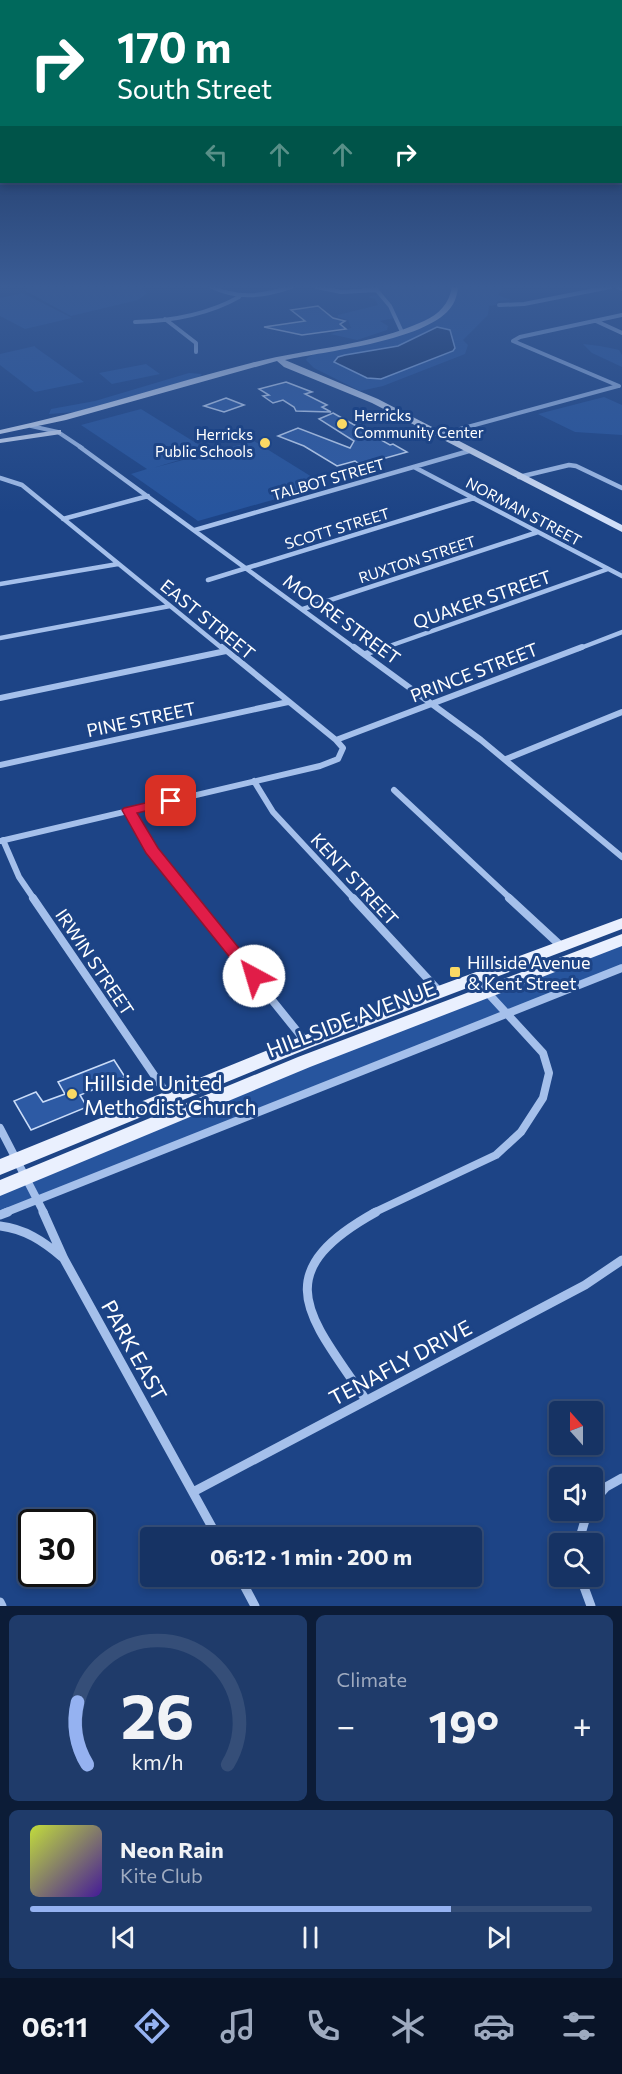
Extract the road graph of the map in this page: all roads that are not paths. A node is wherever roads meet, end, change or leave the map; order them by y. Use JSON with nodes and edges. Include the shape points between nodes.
{"nodes":[{"id":1,"x":268,"y":362,"type":"edge"},
{"id":2,"x":283,"y":362,"type":"edge"},
{"id":3,"x":562,"y":362,"type":"edge"},
{"id":4,"x":621,"y":385,"type":"edge"},
{"id":5,"x":31,"y":426,"type":"junction"},
{"id":6,"x":0,"y":432,"type":"edge"},
{"id":7,"x":58,"y":432,"type":"junction"},
{"id":8,"x":438,"y":435,"type":"junction"},
{"id":9,"x":0,"y":441,"type":"edge"},
{"id":10,"x":469,"y":451,"type":"junction"},
{"id":11,"x":414,"y":467,"type":"junction"},
{"id":12,"x":519,"y":477,"type":"junction"},
{"id":13,"x":0,"y":478,"type":"edge"},
{"id":14,"x":622,"y":488,"type":"edge"},
{"id":15,"x":148,"y":496,"type":"junction"},
{"id":16,"x":474,"y":498,"type":"junction"},
{"id":17,"x":63,"y":519,"type":"junction"},
{"id":18,"x":622,"y":529,"type":"edge"},
{"id":19,"x":195,"y":530,"type":"junction"},
{"id":20,"x":538,"y":532,"type":"junction"},
{"id":21,"x":118,"y":564,"type":"junction"},
{"id":22,"x":247,"y":568,"type":"junction"},
{"id":23,"x":608,"y":569,"type":"junction"},
{"id":24,"x":622,"y":576,"type":"edge"},
{"id":25,"x":208,"y":580,"type":"dead end"},
{"id":26,"x":0,"y":584,"type":"edge"},
{"id":27,"x":170,"y":606,"type":"junction"},
{"id":28,"x":303,"y":609,"type":"junction"},
{"id":29,"x":622,"y":632,"type":"edge"},
{"id":30,"x":0,"y":638,"type":"edge"},
{"id":31,"x":226,"y":651,"type":"junction"},
{"id":32,"x":365,"y":654,"type":"junction"},
{"id":33,"x":0,"y":698,"type":"edge"},
{"id":34,"x":288,"y":702,"type":"junction"},
{"id":35,"x":432,"y":704,"type":"junction"},
{"id":36,"x":622,"y":712,"type":"edge"},
{"id":37,"x":336,"y":740,"type":"junction"},
{"id":38,"x":506,"y":759,"type":"junction"},
{"id":39,"x":0,"y":765,"type":"edge"},
{"id":40,"x":254,"y":781,"type":"junction"},
{"id":41,"x":394,"y":790,"type":"dead end"},
{"id":42,"x":129,"y":810,"type":"junction"},
{"id":43,"x":2,"y":840,"type":"edge"},
{"id":44,"x":622,"y":857,"type":"edge"},
{"id":45,"x":622,"y":923,"type":"edge"},
{"id":46,"x":622,"y":940,"type":"edge"},
{"id":47,"x":561,"y":946,"type":"junction"},
{"id":48,"x":622,"y":968,"type":"edge"},
{"id":49,"x":481,"y":985,"type":"junction"},
{"id":50,"x":439,"y":992,"type":"junction"},
{"id":51,"x":507,"y":1013,"type":"junction"},
{"id":52,"x":306,"y":1042,"type":"junction"},
{"id":53,"x":169,"y":1098,"type":"junction"},
{"id":54,"x":0,"y":1128,"type":"edge"},
{"id":55,"x":15,"y":1168,"type":"edge"},
{"id":56,"x":0,"y":1188,"type":"edge"},
{"id":57,"x":38,"y":1200,"type":"junction"},
{"id":58,"x":0,"y":1215,"type":"edge"},
{"id":59,"x":0,"y":1226,"type":"edge"},
{"id":60,"x":64,"y":1259,"type":"junction"},
{"id":61,"x":622,"y":1260,"type":"edge"},
{"id":62,"x":366,"y":1400,"type":"junction"},
{"id":63,"x":622,"y":1478,"type":"edge"},
{"id":64,"x":603,"y":1490,"type":"edge"},
{"id":65,"x":193,"y":1492,"type":"junction"},
{"id":66,"x":212,"y":1527,"type":"edge"},
{"id":67,"x":245,"y":1587,"type":"edge"},
{"id":68,"x":583,"y":1587,"type":"edge"},
{"id":69,"x":255,"y":1606,"type":"edge"},
{"id":70,"x":591,"y":1606,"type":"edge"}],
"edges":[{"from":1,"to":5,"type":"main road"},
{"from":2,"to":8,"type":"main road","via":[[375,401]]},
{"from":3,"to":4,"type":"street"},
{"from":4,"to":8,"type":"street"},
{"from":5,"to":6,"type":"main road"},
{"from":5,"to":7,"type":"street","name":"MOORE STREET"},
{"from":7,"to":9,"type":"main road"},
{"from":7,"to":15,"type":"street","name":"MOORE STREET"},
{"from":8,"to":10,"type":"main road"},
{"from":10,"to":11,"type":"street","name":"TALBOT STREET"},
{"from":10,"to":12,"type":"main road"},
{"from":11,"to":16,"type":"street","name":"NORMAN STREET"},
{"from":11,"to":19,"type":"street","name":"TALBOT STREET"},
{"from":12,"to":14,"type":"street","via":[[569,465]]},
{"from":12,"to":18,"type":"main road"},
{"from":13,"to":17,"type":"street","name":"EAST STREET","via":[[21,485]]},
{"from":15,"to":17,"type":"street"},
{"from":15,"to":19,"type":"street","name":"MOORE STREET"},
{"from":16,"to":20,"type":"street","name":"NORMAN STREET"},
{"from":16,"to":22,"type":"street","name":"SCOTT STREET"},
{"from":17,"to":21,"type":"street","name":"EAST STREET"},
{"from":19,"to":22,"type":"street","name":"MOORE STREET"},
{"from":20,"to":23,"type":"street","name":"NORMAN STREET"},
{"from":20,"to":28,"type":"street","name":"RUXTON STREET"},
{"from":21,"to":26,"type":"street"},
{"from":21,"to":27,"type":"street","name":"EAST STREET"},
{"from":22,"to":25,"type":"street","name":"SCOTT STREET"},
{"from":22,"to":28,"type":"street","name":"MOORE STREET"},
{"from":23,"to":24,"type":"street","name":"NORMAN STREET"},
{"from":23,"to":32,"type":"street","name":"QUAKER STREET"},
{"from":27,"to":30,"type":"street"},
{"from":27,"to":31,"type":"street","name":"EAST STREET"},
{"from":28,"to":32,"type":"street","name":"MOORE STREET"},
{"from":29,"to":35,"type":"street","name":"PRINCE STREET"},
{"from":31,"to":33,"type":"street"},
{"from":31,"to":34,"type":"street","name":"EAST STREET"},
{"from":32,"to":35,"type":"street","name":"MOORE STREET"},
{"from":34,"to":37,"type":"street","name":"EAST STREET"},
{"from":34,"to":39,"type":"street","name":"PINE STREET"},
{"from":35,"to":37,"type":"street","name":"PRINCE STREET"},
{"from":35,"to":38,"type":"street","name":"MOORE STREET"},
{"from":36,"to":38,"type":"street"},
{"from":37,"to":40,"type":"street","via":[[343,748],[334,762]]},
{"from":38,"to":44,"type":"street","name":"MOORE STREET"},
{"from":40,"to":42,"type":"street"},
{"from":40,"to":50,"type":"street","name":"KENT STREET","via":[[273,812]]},
{"from":41,"to":47,"type":"street"},
{"from":42,"to":43,"type":"street"},
{"from":42,"to":52,"type":"street","via":[[152,850]]},
{"from":43,"to":53,"type":"street","name":"IRWIN STREET","via":[[19,877]]},
{"from":45,"to":47,"type":"main road","name":"HILLSIDE AVENUE"},
{"from":46,"to":49,"type":"main road","name":"HILLSIDE AVENUE"},
{"from":47,"to":49,"type":"main road","name":"HILLSIDE AVENUE"},
{"from":48,"to":51,"type":"street"},
{"from":49,"to":50,"type":"main road","name":"HILLSIDE AVENUE"},
{"from":49,"to":51,"type":"street"},
{"from":49,"to":55,"type":"main road","name":"HILLSIDE AVENUE","via":[[304,1062]]},
{"from":50,"to":52,"type":"main road","name":"HILLSIDE AVENUE"},
{"from":51,"to":57,"type":"street"},
{"from":51,"to":62,"type":"street","via":[[549,1065],[550,1081],[545,1096],[529,1124],[496,1155],[342,1230],[312,1264],[306,1284],[311,1314]]},
{"from":52,"to":53,"type":"main road","name":"HILLSIDE AVENUE"},
{"from":53,"to":55,"type":"main road","name":"HILLSIDE AVENUE"},
{"from":54,"to":55,"type":"street","name":"PARK EAST"},
{"from":55,"to":56,"type":"main road","name":"HILLSIDE AVENUE"},
{"from":55,"to":57,"type":"street","name":"PARK EAST"},
{"from":57,"to":58,"type":"street"},
{"from":57,"to":60,"type":"street","name":"PARK EAST"},
{"from":59,"to":60,"type":"street","via":[[17,1227],[40,1238]]},
{"from":60,"to":65,"type":"street","name":"PARK EAST"},
{"from":61,"to":62,"type":"street","name":"TENAFLY DRIVE","via":[[585,1285]]},
{"from":62,"to":65,"type":"street","name":"TENAFLY DRIVE"},
{"from":63,"to":64,"type":"street"},
{"from":65,"to":66,"type":"street","name":"PARK EAST"},
{"from":67,"to":69,"type":"street"},
{"from":68,"to":70,"type":"street"}]}
